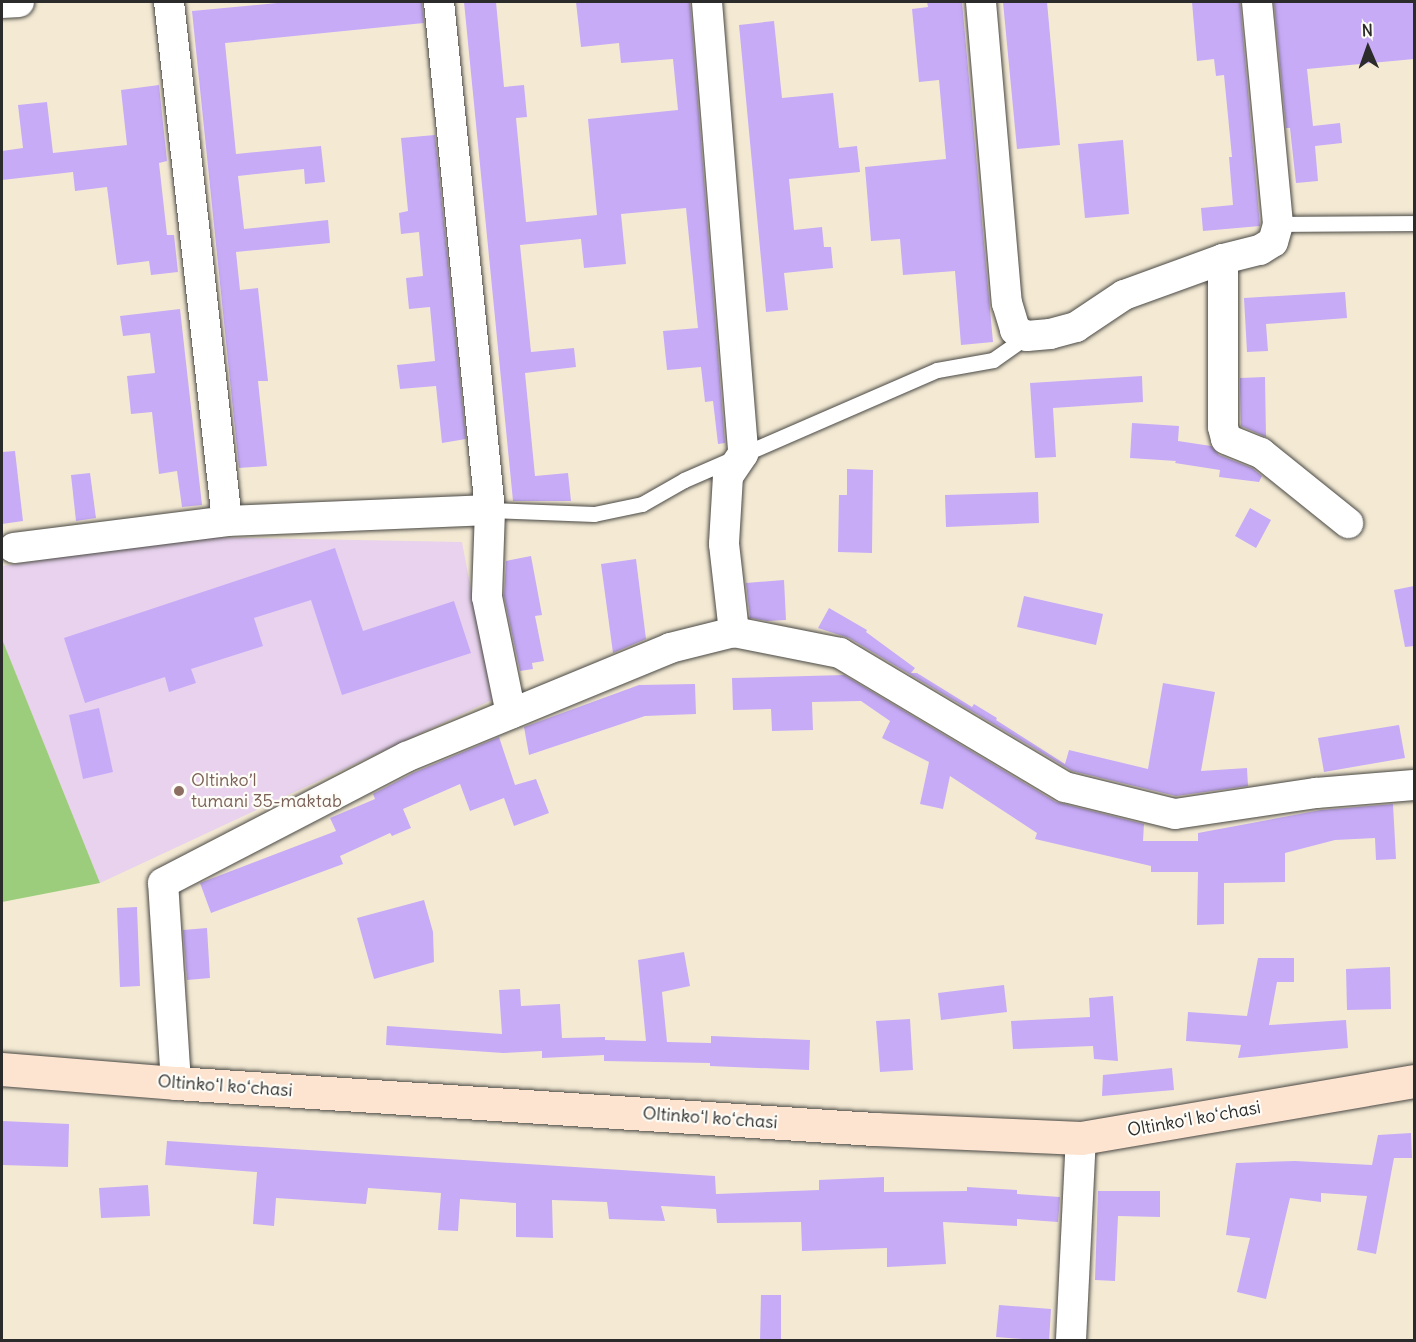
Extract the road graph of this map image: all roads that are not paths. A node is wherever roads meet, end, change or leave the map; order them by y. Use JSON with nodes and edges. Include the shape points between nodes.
{"nodes":[{"id":1,"x":19,"y":2,"type":"edge"},
{"id":2,"x":169,"y":2,"type":"edge"},
{"id":3,"x":439,"y":2,"type":"edge"},
{"id":4,"x":707,"y":2,"type":"edge"},
{"id":5,"x":981,"y":2,"type":"edge"},
{"id":6,"x":1257,"y":2,"type":"edge"},
{"id":7,"x":2,"y":3,"type":"edge"},
{"id":8,"x":1414,"y":223,"type":"edge"},
{"id":9,"x":1278,"y":224,"type":"junction"},
{"id":10,"x":1223,"y":259,"type":"junction"},
{"id":11,"x":1027,"y":336,"type":"junction"},
{"id":12,"x":743,"y":454,"type":"junction"},
{"id":13,"x":490,"y":510,"type":"junction"},
{"id":14,"x":227,"y":521,"type":"junction"},
{"id":15,"x":1348,"y":523,"type":"dead end"},
{"id":16,"x":14,"y":548,"type":"dead end"},
{"id":17,"x":734,"y":632,"type":"junction"},
{"id":18,"x":511,"y":714,"type":"junction"},
{"id":19,"x":1414,"y":785,"type":"edge"},
{"id":20,"x":2,"y":1069,"type":"edge"},
{"id":21,"x":1414,"y":1081,"type":"edge"},
{"id":22,"x":176,"y":1083,"type":"junction"},
{"id":23,"x":1081,"y":1138,"type":"junction"},
{"id":24,"x":1071,"y":1341,"type":"edge"}],
"edges":[{"from":1,"to":7,"type":"street"},
{"from":2,"to":14,"type":"street"},
{"from":3,"to":13,"type":"street"},
{"from":4,"to":12,"type":"street"},
{"from":5,"to":11,"type":"street","via":[[1007,303],[1015,330]]},
{"from":6,"to":9,"type":"street"},
{"from":8,"to":9,"type":"lane"},
{"from":9,"to":10,"type":"street","via":[[1273,242],[1260,250]]},
{"from":10,"to":11,"type":"street","via":[[1124,295],[1076,327]]},
{"from":10,"to":15,"type":"street","via":[[1226,439],[1261,453]]},
{"from":11,"to":12,"type":"lane","via":[[993,360],[938,370]]},
{"from":12,"to":13,"type":"lane","via":[[642,504],[594,514]]},
{"from":12,"to":17,"type":"street","via":[[728,476],[725,533]]},
{"from":13,"to":14,"type":"street"},
{"from":13,"to":18,"type":"street","via":[[487,597]]},
{"from":14,"to":16,"type":"street"},
{"from":17,"to":18,"type":"street","via":[[670,648]]},
{"from":17,"to":19,"type":"street","via":[[840,653],[1065,787],[1175,813],[1316,793]]},
{"from":18,"to":22,"type":"street","via":[[406,757],[163,883]]},
{"from":20,"to":22,"type":"main road","name":"Oltinkoʻl koʻchasi"},
{"from":21,"to":23,"type":"main road","name":"Oltinkoʻl koʻchasi"},
{"from":22,"to":23,"type":"main road","name":"Oltinkoʻl koʻchasi","via":[[876,1129]]},
{"from":23,"to":24,"type":"street"}]}
